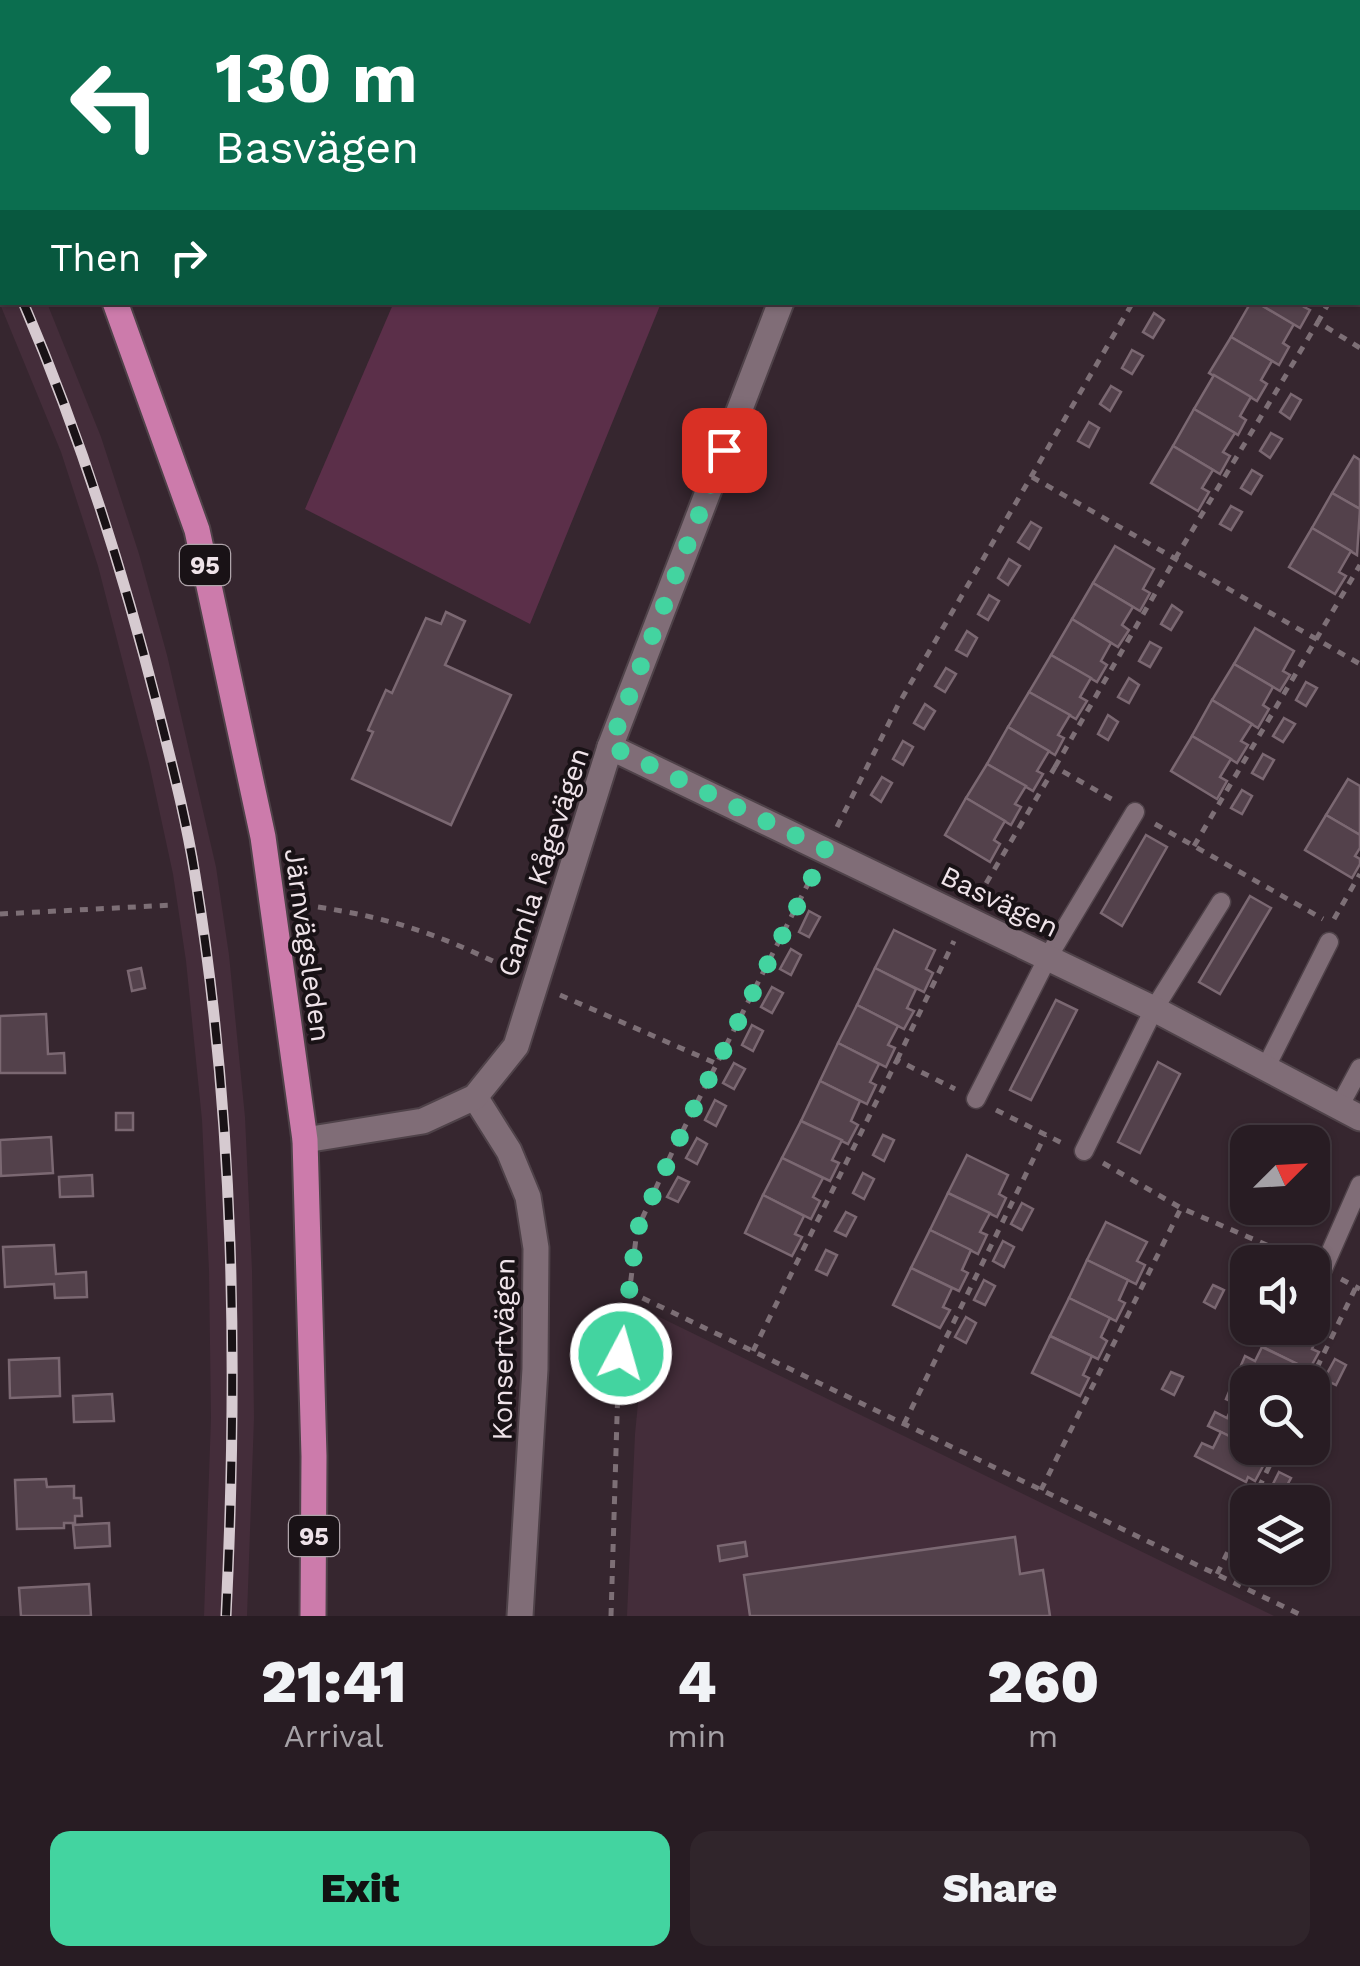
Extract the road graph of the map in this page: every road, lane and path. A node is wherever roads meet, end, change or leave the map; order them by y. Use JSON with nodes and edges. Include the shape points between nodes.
{"nodes":[{"id":1,"x":116,"y":305,"type":"edge"},
{"id":2,"x":780,"y":305,"type":"edge"},
{"id":3,"x":1131,"y":305,"type":"edge"},
{"id":4,"x":1327,"y":305,"type":"edge"},
{"id":5,"x":1318,"y":322,"type":"junction"},
{"id":6,"x":1360,"y":348,"type":"edge"},
{"id":7,"x":1032,"y":478,"type":"junction"},
{"id":8,"x":1175,"y":559,"type":"junction"},
{"id":9,"x":1360,"y":565,"type":"edge"},
{"id":10,"x":1317,"y":640,"type":"junction"},
{"id":11,"x":1360,"y":664,"type":"edge"},
{"id":12,"x":610,"y":746,"type":"junction"},
{"id":13,"x":1055,"y":767,"type":"dead end"},
{"id":14,"x":1134,"y":812,"type":"dead end"},
{"id":15,"x":1194,"y":846,"type":"dead end"},
{"id":16,"x":826,"y":850,"type":"junction"},
{"id":17,"x":1360,"y":874,"type":"edge"},
{"id":18,"x":1221,"y":902,"type":"dead end"},
{"id":19,"x":172,"y":905,"type":"dead end"},
{"id":20,"x":318,"y":907,"type":"dead end"},
{"id":21,"x":0,"y":914,"type":"edge"},
{"id":22,"x":966,"y":918,"type":"junction"},
{"id":23,"x":1330,"y":933,"type":"joint"},
{"id":24,"x":1048,"y":957,"type":"junction"},
{"id":25,"x":501,"y":965,"type":"dead end"},
{"id":26,"x":558,"y":994,"type":"dead end"},
{"id":27,"x":1154,"y":1009,"type":"junction"},
{"id":28,"x":897,"y":1060,"type":"junction"},
{"id":29,"x":716,"y":1064,"type":"junction"},
{"id":30,"x":1266,"y":1067,"type":"junction"},
{"id":31,"x":1360,"y":1068,"type":"edge"},
{"id":32,"x":475,"y":1097,"type":"junction"},
{"id":33,"x":976,"y":1099,"type":"junction"},
{"id":34,"x":1350,"y":1112,"type":"edge"},
{"id":35,"x":1045,"y":1136,"type":"junction"},
{"id":36,"x":305,"y":1140,"type":"junction"},
{"id":37,"x":1084,"y":1151,"type":"junction"},
{"id":38,"x":1360,"y":1185,"type":"edge"},
{"id":39,"x":1181,"y":1208,"type":"junction"},
{"id":40,"x":1266,"y":1245,"type":"edge"},
{"id":41,"x":1327,"y":1245,"type":"edge"},
{"id":42,"x":1356,"y":1288,"type":"dead end"},
{"id":43,"x":628,"y":1291,"type":"junction"},
{"id":44,"x":753,"y":1350,"type":"junction"},
{"id":45,"x":1318,"y":1365,"type":"edge"},
{"id":46,"x":904,"y":1424,"type":"junction"},
{"id":47,"x":1041,"y":1490,"type":"junction"},
{"id":48,"x":1230,"y":1548,"type":"edge"},
{"id":49,"x":1217,"y":1574,"type":"junction"},
{"id":50,"x":314,"y":1616,"type":"edge"},
{"id":51,"x":520,"y":1616,"type":"edge"},
{"id":52,"x":610,"y":1616,"type":"edge"},
{"id":53,"x":1303,"y":1616,"type":"edge"}],
"edges":[{"from":1,"to":36,"type":"main road","name":"Järnvägsleden","number":"95","via":[[196,530],[262,838]]},
{"from":2,"to":12,"type":"street","name":"Gamla Kågevägen"},
{"from":3,"to":7,"type":"path"},
{"from":4,"to":5,"type":"path"},
{"from":5,"to":6,"type":"path"},
{"from":5,"to":8,"type":"path"},
{"from":7,"to":8,"type":"path"},
{"from":7,"to":16,"type":"path","via":[[898,704]]},
{"from":8,"to":10,"type":"path"},
{"from":8,"to":13,"type":"path"},
{"from":9,"to":10,"type":"path"},
{"from":10,"to":11,"type":"path"},
{"from":10,"to":15,"type":"path"},
{"from":12,"to":16,"type":"street","name":"Basvägen"},
{"from":12,"to":32,"type":"street","name":"Gamla Kågevägen","via":[[516,1046]]},
{"from":14,"to":24,"type":"lane"},
{"from":16,"to":22,"type":"street","name":"Basvägen"},
{"from":16,"to":29,"type":"path"},
{"from":17,"to":23,"type":"path"},
{"from":18,"to":27,"type":"lane"},
{"from":19,"to":21,"type":"path"},
{"from":20,"to":25,"type":"path","via":[[379,916]]},
{"from":22,"to":24,"type":"street","name":"Basvägen"},
{"from":22,"to":28,"type":"path"},
{"from":23,"to":30,"type":"lane"},
{"from":24,"to":27,"type":"street","name":"Basvägen"},
{"from":24,"to":33,"type":"lane"},
{"from":26,"to":29,"type":"path"},
{"from":27,"to":30,"type":"street","name":"Basvägen"},
{"from":27,"to":37,"type":"lane"},
{"from":28,"to":33,"type":"path"},
{"from":28,"to":44,"type":"path"},
{"from":29,"to":43,"type":"path","via":[[637,1230]]},
{"from":30,"to":34,"type":"street","name":"Basvägen"},
{"from":31,"to":34,"type":"lane"},
{"from":32,"to":36,"type":"street","name":"Gamla Kågevägen","via":[[422,1121]]},
{"from":32,"to":51,"type":"street","name":"Konsertvägen","via":[[528,1197],[536,1248],[536,1368]]},
{"from":33,"to":35,"type":"path"},
{"from":35,"to":37,"type":"path"},
{"from":35,"to":46,"type":"path"},
{"from":36,"to":50,"type":"main road","name":"Järnvägsleden","number":"95"},
{"from":37,"to":39,"type":"path"},
{"from":38,"to":41,"type":"lane"},
{"from":39,"to":40,"type":"path"},
{"from":39,"to":47,"type":"path"},
{"from":42,"to":45,"type":"path"},
{"from":43,"to":44,"type":"path"},
{"from":43,"to":52,"type":"path"},
{"from":44,"to":46,"type":"path"},
{"from":46,"to":47,"type":"path"},
{"from":47,"to":49,"type":"path"},
{"from":48,"to":49,"type":"path"},
{"from":49,"to":53,"type":"path"}]}
